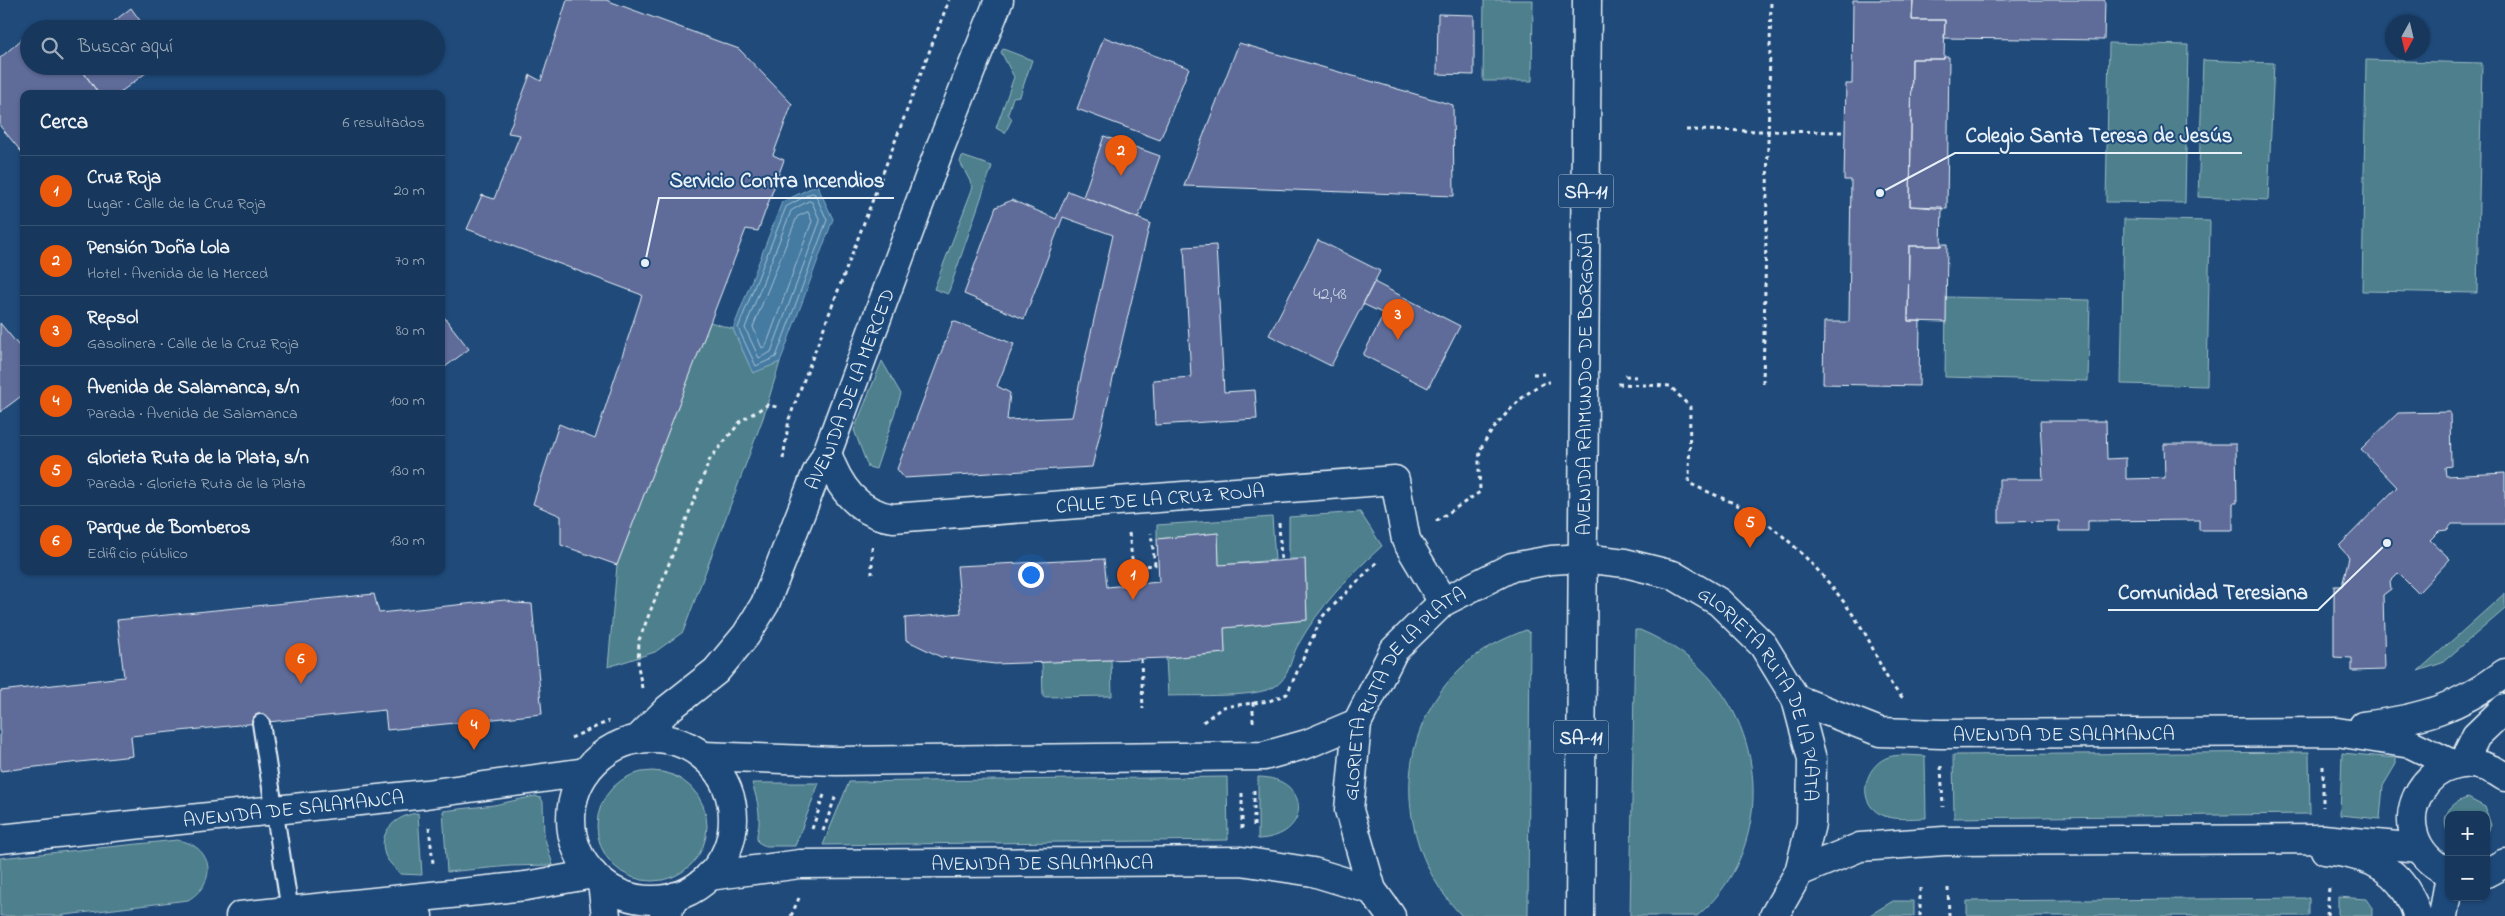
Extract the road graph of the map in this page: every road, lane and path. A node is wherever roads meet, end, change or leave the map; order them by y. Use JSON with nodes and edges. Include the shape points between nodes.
{"nodes":[{"id":1,"x":949,"y":0,"type":"edge"},
{"id":2,"x":999,"y":0,"type":"edge"},
{"id":3,"x":1587,"y":0,"type":"edge"},
{"id":4,"x":1771,"y":0,"type":"edge"},
{"id":5,"x":1686,"y":130,"type":"dead end"},
{"id":6,"x":1768,"y":130,"type":"junction"},
{"id":7,"x":1846,"y":132,"type":"dead end"},
{"id":8,"x":1533,"y":374,"type":"dead end"},
{"id":9,"x":1544,"y":374,"type":"dead end"},
{"id":10,"x":1625,"y":376,"type":"dead end"},
{"id":11,"x":1636,"y":377,"type":"dead end"},
{"id":12,"x":1545,"y":382,"type":"dead end"},
{"id":13,"x":1763,"y":383,"type":"dead end"},
{"id":14,"x":1625,"y":384,"type":"dead end"},
{"id":15,"x":777,"y":407,"type":"dead end"},
{"id":16,"x":827,"y":453,"type":"junction"},
{"id":17,"x":784,"y":467,"type":"dead end"},
{"id":18,"x":1279,"y":521,"type":"dead end"},
{"id":19,"x":1432,"y":524,"type":"dead end"},
{"id":20,"x":1151,"y":529,"type":"dead end"},
{"id":21,"x":1129,"y":532,"type":"dead end"},
{"id":22,"x":872,"y":550,"type":"dead end"},
{"id":23,"x":1384,"y":555,"type":"dead end"},
{"id":24,"x":1583,"y":558,"type":"junction"},
{"id":25,"x":1282,"y":560,"type":"dead end"},
{"id":26,"x":1133,"y":567,"type":"junction"},
{"id":27,"x":872,"y":574,"type":"dead end"},
{"id":28,"x":1135,"y":585,"type":"dead end"},
{"id":29,"x":1443,"y":602,"type":"junction"},
{"id":30,"x":1141,"y":658,"type":"dead end"},
{"id":31,"x":2505,"y":673,"type":"edge"},
{"id":32,"x":642,"y":693,"type":"dead end"},
{"id":33,"x":1796,"y":699,"type":"junction"},
{"id":34,"x":1905,"y":699,"type":"dead end"},
{"id":35,"x":2505,"y":708,"type":"edge"},
{"id":36,"x":1143,"y":709,"type":"dead end"},
{"id":37,"x":1253,"y":722,"type":"dead end"},
{"id":38,"x":261,"y":723,"type":"dead end"},
{"id":39,"x":1357,"y":724,"type":"junction"},
{"id":40,"x":2337,"y":732,"type":"junction"},
{"id":41,"x":638,"y":739,"type":"junction"},
{"id":42,"x":703,"y":756,"type":"junction"},
{"id":43,"x":2323,"y":761,"type":"dead end"},
{"id":44,"x":1941,"y":764,"type":"dead end"},
{"id":45,"x":2458,"y":764,"type":"junction"},
{"id":46,"x":586,"y":772,"type":"junction"},
{"id":47,"x":2505,"y":777,"type":"edge"},
{"id":48,"x":1242,"y":786,"type":"dead end"},
{"id":49,"x":1254,"y":786,"type":"dead end"},
{"id":50,"x":838,"y":791,"type":"dead end"},
{"id":51,"x":826,"y":792,"type":"dead end"},
{"id":52,"x":274,"y":808,"type":"junction"},
{"id":53,"x":1942,"y":809,"type":"dead end"},
{"id":54,"x":2323,"y":814,"type":"dead end"},
{"id":55,"x":429,"y":821,"type":"dead end"},
{"id":56,"x":1242,"y":830,"type":"dead end"},
{"id":57,"x":1254,"y":830,"type":"dead end"},
{"id":58,"x":810,"y":836,"type":"dead end"},
{"id":59,"x":822,"y":836,"type":"dead end"},
{"id":60,"x":0,"y":839,"type":"edge"},
{"id":61,"x":2041,"y":841,"type":"junction"},
{"id":62,"x":2419,"y":848,"type":"junction"},
{"id":63,"x":2505,"y":863,"type":"edge"},
{"id":64,"x":433,"y":865,"type":"dead end"},
{"id":65,"x":2445,"y":870,"type":"edge"},
{"id":66,"x":2490,"y":871,"type":"edge"},
{"id":67,"x":1799,"y":872,"type":"junction"},
{"id":68,"x":709,"y":876,"type":"junction"},
{"id":69,"x":597,"y":878,"type":"junction"},
{"id":70,"x":1920,"y":888,"type":"dead end"},
{"id":71,"x":1948,"y":888,"type":"dead end"},
{"id":72,"x":2329,"y":888,"type":"dead end"},
{"id":73,"x":1372,"y":890,"type":"junction"},
{"id":74,"x":798,"y":900,"type":"dead end"},
{"id":75,"x":2446,"y":901,"type":"edge"},
{"id":76,"x":670,"y":906,"type":"edge"},
{"id":77,"x":302,"y":909,"type":"junction"},
{"id":78,"x":240,"y":916,"type":"edge"},
{"id":79,"x":418,"y":916,"type":"edge"},
{"id":80,"x":606,"y":916,"type":"edge"},
{"id":81,"x":791,"y":916,"type":"edge"},
{"id":82,"x":1392,"y":916,"type":"edge"},
{"id":83,"x":1580,"y":916,"type":"edge"},
{"id":84,"x":1774,"y":916,"type":"edge"},
{"id":85,"x":1920,"y":916,"type":"edge"},
{"id":86,"x":1949,"y":916,"type":"edge"},
{"id":87,"x":2327,"y":916,"type":"edge"},
{"id":88,"x":2418,"y":916,"type":"edge"},
{"id":89,"x":2443,"y":916,"type":"edge"}],
"edges":[{"from":1,"to":17,"type":"path","via":[[789,419]]},
{"from":2,"to":16,"type":"main road","name":"AVENIDA DE LA MERCED","via":[[940,148]]},
{"from":3,"to":24,"type":"main road","name":"AVENIDA RAIMUNDO DE BORGOÑA","number":"SA-11"},
{"from":4,"to":6,"type":"path"},
{"from":5,"to":6,"type":"path"},
{"from":6,"to":7,"type":"path"},
{"from":6,"to":13,"type":"path"},
{"from":8,"to":9,"type":"path"},
{"from":10,"to":11,"type":"path"},
{"from":12,"to":19,"type":"path","via":[[1533,388],[1489,436],[1481,450],[1480,492]]},
{"from":14,"to":34,"type":"path","via":[[1670,386],[1690,406],[1689,483],[1750,512],[1793,545],[1863,630],[1889,682]]},
{"from":15,"to":32,"type":"path","via":[[767,405],[740,421],[710,459],[639,640]]},
{"from":16,"to":29,"type":"main road","name":"CALLE DE LA CRUZ ROJA","via":[[848,494],[863,509],[893,518],[1395,480],[1406,540]]},
{"from":16,"to":41,"type":"main road","name":"AVENIDA DE LA MERCED","via":[[765,604],[746,635],[716,671],[668,709]]},
{"from":18,"to":25,"type":"path"},
{"from":20,"to":26,"type":"path","via":[[1155,565]]},
{"from":21,"to":26,"type":"path"},
{"from":22,"to":27,"type":"path"},
{"from":23,"to":37,"type":"path","via":[[1322,617],[1287,694],[1270,701],[1253,702]]},
{"from":24,"to":29,"type":"main road","name":"GLORIETA RUTA DE LA PLATA","via":[[1512,568]]},
{"from":24,"to":33,"type":"main road","name":"GLORIETA RUTA DE LA PLATA","via":[[1624,563],[1673,575],[1719,602],[1763,645]]},
{"from":24,"to":83,"type":"main road","number":"SA-11"},
{"from":26,"to":28,"type":"path"},
{"from":29,"to":39,"type":"main road","name":"GLORIETA RUTA DE LA PLATA","via":[[1394,650]]},
{"from":30,"to":36,"type":"path"},
{"from":31,"to":40,"type":"main road","name":"AVENIDA DE SALAMANCA","via":[[2480,692],[2436,712]]},
{"from":33,"to":40,"type":"main road","name":"AVENIDA DE SALAMANCA","via":[[1880,732]]},
{"from":33,"to":67,"type":"main road","name":"GLORIETA RUTA DE LA PLATA","via":[[1812,758],[1811,824]]},
{"from":35,"to":45,"type":"main road","via":[[2476,736]]},
{"from":38,"to":52,"type":"lane"},
{"from":39,"to":42,"type":"main road","via":[[1308,744],[1264,756],[836,761]]},
{"from":39,"to":73,"type":"main road","name":"GLORIETA RUTA DE LA PLATA","via":[[1349,810]]},
{"from":40,"to":45,"type":"main road","name":"AVENIDA DE SALAMANCA","via":[[2411,744]]},
{"from":41,"to":42,"type":"main road","via":[[672,740]]},
{"from":41,"to":46,"type":"main road","via":[[600,756]]},
{"from":42,"to":68,"type":"main road","via":[[729,792],[733,815],[731,837],[723,858]]},
{"from":43,"to":54,"type":"path"},
{"from":44,"to":53,"type":"path"},
{"from":45,"to":47,"type":"main road","name":"AVENIDA DE SALAMANCA","via":[[2478,764]]},
{"from":45,"to":62,"type":"main road","via":[[2428,779],[2413,805],[2413,835]]},
{"from":46,"to":52,"type":"main road","name":"AVENIDA DE SALAMANCA","via":[[426,794]]},
{"from":46,"to":69,"type":"main road","via":[[577,788],[571,824],[574,842],[582,859]]},
{"from":48,"to":56,"type":"path"},
{"from":49,"to":57,"type":"path"},
{"from":50,"to":59,"type":"path"},
{"from":51,"to":58,"type":"path"},
{"from":52,"to":60,"type":"main road","name":"AVENIDA DE SALAMANCA"},
{"from":52,"to":77,"type":"lane"},
{"from":55,"to":64,"type":"path"},
{"from":61,"to":62,"type":"main road","via":[[2323,839]]},
{"from":61,"to":67,"type":"main road","via":[[1944,841],[1860,847]]},
{"from":61,"to":88,"type":"main road","via":[[2304,848],[2350,853],[2372,860],[2392,872],[2405,889]]},
{"from":62,"to":65,"type":"main road","via":[[2427,859]]},
{"from":63,"to":66,"type":"main road"},
{"from":67,"to":84,"type":"main road","name":"GLORIETA RUTA DE LA PLATA"},
{"from":68,"to":73,"type":"main road","name":"AVENIDA DE SALAMANCA","via":[[800,864],[1241,861],[1313,872]]},
{"from":68,"to":76,"type":"main road"},
{"from":69,"to":76,"type":"main road","via":[[619,893],[657,899]]},
{"from":69,"to":77,"type":"main road"},
{"from":69,"to":80,"type":"main road"},
{"from":70,"to":85,"type":"path"},
{"from":71,"to":86,"type":"path"},
{"from":72,"to":87,"type":"path"},
{"from":73,"to":82,"type":"main road","name":"GLORIETA RUTA DE LA PLATA"},
{"from":74,"to":81,"type":"path"},
{"from":75,"to":89,"type":"main road"},
{"from":77,"to":78,"type":"main road"},
{"from":77,"to":79,"type":"main road"}]}
